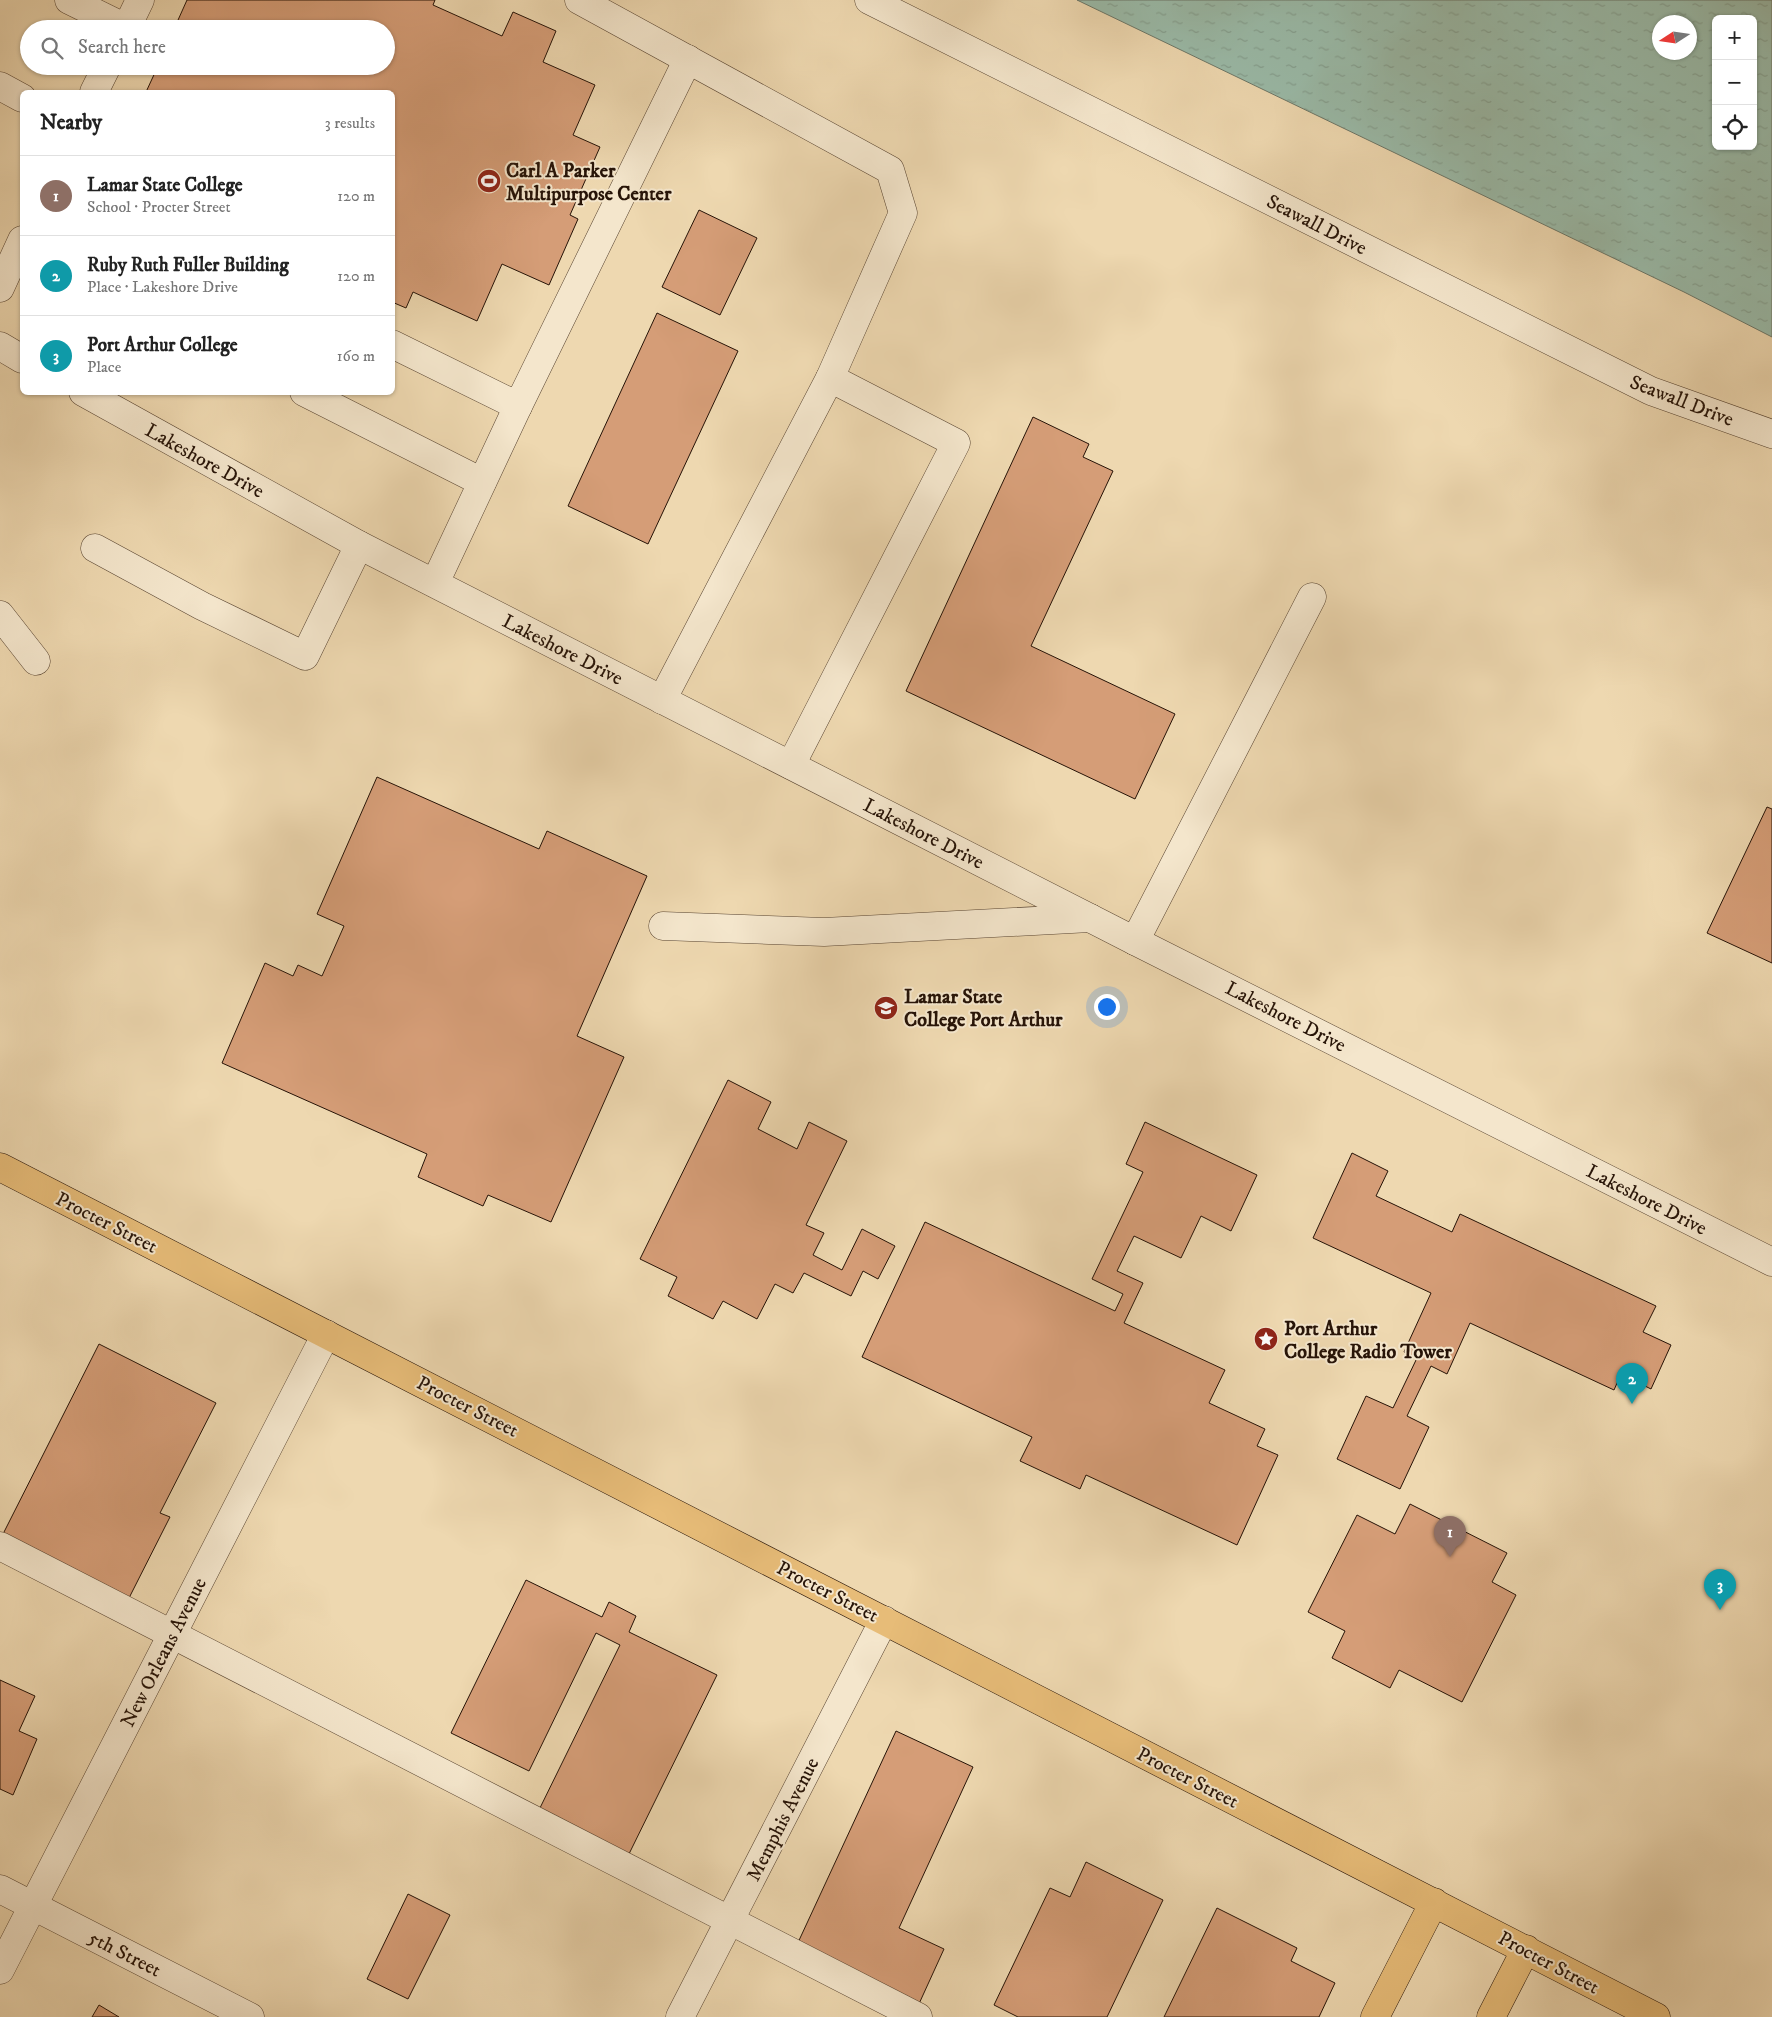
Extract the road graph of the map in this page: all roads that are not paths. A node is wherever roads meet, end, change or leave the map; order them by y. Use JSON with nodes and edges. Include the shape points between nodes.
{"nodes":[{"id":1,"x":70,"y":0,"type":"edge"},
{"id":2,"x":140,"y":0,"type":"edge"},
{"id":3,"x":579,"y":0,"type":"edge"},
{"id":4,"x":869,"y":0,"type":"edge"},
{"id":5,"x":110,"y":20,"type":"edge"},
{"id":6,"x":130,"y":20,"type":"edge"},
{"id":7,"x":688,"y":59,"type":"junction"},
{"id":8,"x":102,"y":75,"type":"edge"},
{"id":9,"x":0,"y":86,"type":"edge"},
{"id":10,"x":95,"y":90,"type":"edge"},
{"id":11,"x":20,"y":97,"type":"edge"},
{"id":12,"x":20,"y":248,"type":"edge"},
{"id":13,"x":0,"y":288,"type":"edge"},
{"id":14,"x":395,"y":345,"type":"edge"},
{"id":15,"x":0,"y":346,"type":"edge"},
{"id":16,"x":20,"y":358,"type":"edge"},
{"id":17,"x":830,"y":378,"type":"junction"},
{"id":18,"x":88,"y":395,"type":"edge"},
{"id":19,"x":310,"y":395,"type":"edge"},
{"id":20,"x":518,"y":406,"type":"junction"},
{"id":21,"x":1772,"y":434,"type":"edge"},
{"id":22,"x":482,"y":482,"type":"junction"},
{"id":23,"x":359,"y":545,"type":"junction"},
{"id":24,"x":95,"y":548,"type":"dead end"},
{"id":25,"x":435,"y":584,"type":"junction"},
{"id":26,"x":1312,"y":597,"type":"dead end"},
{"id":27,"x":0,"y":615,"type":"edge"},
{"id":28,"x":36,"y":661,"type":"dead end"},
{"id":29,"x":662,"y":700,"type":"junction"},
{"id":30,"x":791,"y":765,"type":"junction"},
{"id":31,"x":1091,"y":918,"type":"junction"},
{"id":32,"x":662,"y":926,"type":"dead end"},
{"id":33,"x":1135,"y":941,"type":"junction"},
{"id":34,"x":0,"y":1167,"type":"edge"},
{"id":35,"x":1772,"y":1262,"type":"edge"},
{"id":36,"x":326,"y":1334,"type":"junction"},
{"id":37,"x":0,"y":1546,"type":"edge"},
{"id":38,"x":884,"y":1620,"type":"junction"},
{"id":39,"x":172,"y":1634,"type":"junction"},
{"id":40,"x":0,"y":1889,"type":"edge"},
{"id":41,"x":1434,"y":1902,"type":"junction"},
{"id":42,"x":33,"y":1906,"type":"junction"},
{"id":43,"x":730,"y":1920,"type":"junction"},
{"id":44,"x":1526,"y":1949,"type":"junction"},
{"id":45,"x":0,"y":1970,"type":"edge"},
{"id":46,"x":250,"y":2017,"type":"edge"},
{"id":47,"x":680,"y":2017,"type":"edge"},
{"id":48,"x":918,"y":2017,"type":"edge"},
{"id":49,"x":1375,"y":2017,"type":"edge"},
{"id":50,"x":1491,"y":2017,"type":"edge"},
{"id":51,"x":1656,"y":2017,"type":"edge"}],
"edges":[{"from":1,"to":5,"type":"street"},
{"from":2,"to":6,"type":"street"},
{"from":3,"to":7,"type":"street"},
{"from":4,"to":21,"type":"street","name":"Seawall Drive","via":[[1651,391]]},
{"from":7,"to":17,"type":"street","via":[[890,170],[903,213]]},
{"from":7,"to":20,"type":"street"},
{"from":8,"to":10,"type":"street"},
{"from":9,"to":11,"type":"street"},
{"from":12,"to":13,"type":"street"},
{"from":14,"to":20,"type":"street"},
{"from":15,"to":16,"type":"street"},
{"from":17,"to":29,"type":"street"},
{"from":17,"to":30,"type":"street","via":[[956,442]]},
{"from":18,"to":23,"type":"street","name":"Lakeshore Drive"},
{"from":19,"to":22,"type":"street"},
{"from":20,"to":22,"type":"street"},
{"from":22,"to":25,"type":"street"},
{"from":23,"to":24,"type":"street","via":[[305,656],[202,606]]},
{"from":23,"to":25,"type":"street","name":"Lakeshore Drive"},
{"from":25,"to":29,"type":"street","name":"Lakeshore Drive"},
{"from":26,"to":33,"type":"street"},
{"from":27,"to":28,"type":"street"},
{"from":29,"to":30,"type":"street","name":"Lakeshore Drive"},
{"from":30,"to":31,"type":"street","name":"Lakeshore Drive"},
{"from":31,"to":32,"type":"street","via":[[824,932]]},
{"from":31,"to":33,"type":"street","name":"Lakeshore Drive"},
{"from":33,"to":35,"type":"street","name":"Lakeshore Drive"},
{"from":34,"to":36,"type":"main road","name":"Procter Street"},
{"from":36,"to":38,"type":"main road","name":"Procter Street"},
{"from":36,"to":39,"type":"street","name":"New Orleans Avenue"},
{"from":37,"to":39,"type":"street"},
{"from":38,"to":41,"type":"main road","name":"Procter Street"},
{"from":38,"to":43,"type":"street","name":"Memphis Avenue"},
{"from":39,"to":42,"type":"street","name":"New Orleans Avenue"},
{"from":39,"to":43,"type":"street"},
{"from":40,"to":42,"type":"street","name":"5th Street"},
{"from":41,"to":44,"type":"main road","name":"Procter Street"},
{"from":41,"to":49,"type":"main road"},
{"from":42,"to":45,"type":"street","name":"New Orleans Avenue"},
{"from":42,"to":46,"type":"street","name":"5th Street"},
{"from":43,"to":47,"type":"street","name":"Memphis Avenue"},
{"from":43,"to":48,"type":"street"},
{"from":44,"to":50,"type":"main road"},
{"from":44,"to":51,"type":"main road","name":"Procter Street"}]}
